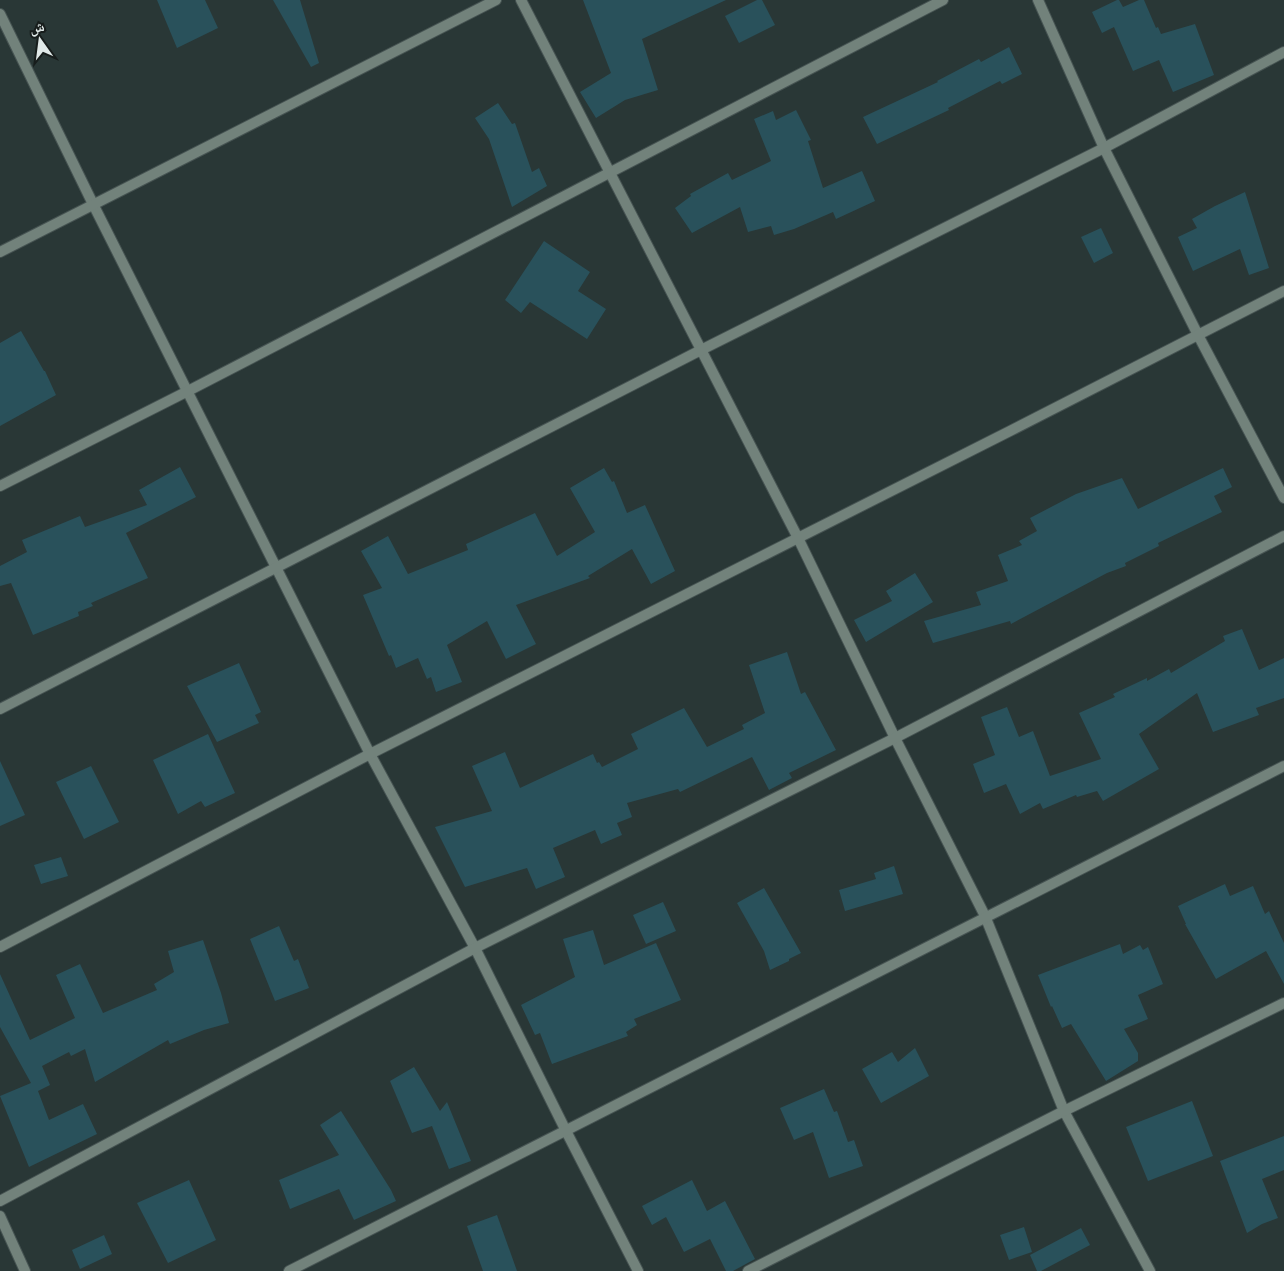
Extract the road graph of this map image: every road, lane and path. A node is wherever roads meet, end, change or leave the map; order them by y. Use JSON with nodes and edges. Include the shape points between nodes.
{"nodes":[{"id":1,"x":496,"y":0,"type":"edge"},
{"id":2,"x":521,"y":0,"type":"edge"},
{"id":3,"x":943,"y":0,"type":"edge"},
{"id":4,"x":1038,"y":0,"type":"edge"},
{"id":5,"x":0,"y":14,"type":"edge"},
{"id":6,"x":1284,"y":52,"type":"edge"},
{"id":7,"x":1104,"y":148,"type":"junction"},
{"id":8,"x":610,"y":172,"type":"junction"},
{"id":9,"x":93,"y":204,"type":"junction"},
{"id":10,"x":0,"y":252,"type":"edge"},
{"id":11,"x":1284,"y":291,"type":"edge"},
{"id":12,"x":1198,"y":334,"type":"junction"},
{"id":13,"x":701,"y":350,"type":"junction"},
{"id":14,"x":188,"y":391,"type":"junction"},
{"id":15,"x":0,"y":486,"type":"edge"},
{"id":16,"x":1284,"y":498,"type":"edge"},
{"id":17,"x":1284,"y":536,"type":"edge"},
{"id":18,"x":798,"y":538,"type":"junction"},
{"id":19,"x":276,"y":568,"type":"junction"},
{"id":20,"x":0,"y":709,"type":"edge"},
{"id":21,"x":895,"y":738,"type":"junction"},
{"id":22,"x":370,"y":754,"type":"junction"},
{"id":23,"x":1284,"y":766,"type":"edge"},
{"id":24,"x":985,"y":916,"type":"junction"},
{"id":25,"x":0,"y":947,"type":"edge"},
{"id":26,"x":475,"y":948,"type":"junction"},
{"id":27,"x":1284,"y":1003,"type":"edge"},
{"id":28,"x":1064,"y":1111,"type":"junction"},
{"id":29,"x":566,"y":1132,"type":"junction"},
{"id":30,"x":0,"y":1201,"type":"edge"},
{"id":31,"x":0,"y":1216,"type":"edge"},
{"id":32,"x":25,"y":1271,"type":"edge"},
{"id":33,"x":289,"y":1271,"type":"edge"},
{"id":34,"x":638,"y":1271,"type":"edge"},
{"id":35,"x":748,"y":1271,"type":"edge"},
{"id":36,"x":1150,"y":1271,"type":"edge"}],
"edges":[{"from":1,"to":9,"type":"street"},
{"from":2,"to":8,"type":"street"},
{"from":3,"to":8,"type":"street"},
{"from":4,"to":7,"type":"street"},
{"from":5,"to":9,"type":"street"},
{"from":6,"to":7,"type":"street"},
{"from":7,"to":12,"type":"street"},
{"from":7,"to":13,"type":"street"},
{"from":8,"to":13,"type":"street"},
{"from":8,"to":14,"type":"street"},
{"from":9,"to":10,"type":"street"},
{"from":9,"to":14,"type":"street"},
{"from":11,"to":12,"type":"street"},
{"from":12,"to":16,"type":"street"},
{"from":12,"to":18,"type":"street"},
{"from":13,"to":18,"type":"street"},
{"from":13,"to":19,"type":"street"},
{"from":14,"to":15,"type":"street"},
{"from":14,"to":19,"type":"street"},
{"from":17,"to":21,"type":"street"},
{"from":18,"to":21,"type":"street"},
{"from":18,"to":22,"type":"street"},
{"from":19,"to":20,"type":"street"},
{"from":19,"to":22,"type":"street"},
{"from":21,"to":24,"type":"street"},
{"from":21,"to":26,"type":"street"},
{"from":22,"to":25,"type":"street"},
{"from":22,"to":26,"type":"street"},
{"from":23,"to":24,"type":"street"},
{"from":24,"to":28,"type":"street"},
{"from":24,"to":29,"type":"street"},
{"from":26,"to":29,"type":"street"},
{"from":26,"to":30,"type":"street"},
{"from":27,"to":28,"type":"street"},
{"from":28,"to":35,"type":"street"},
{"from":28,"to":36,"type":"street"},
{"from":29,"to":33,"type":"street"},
{"from":29,"to":34,"type":"street"},
{"from":31,"to":32,"type":"street"}]}
